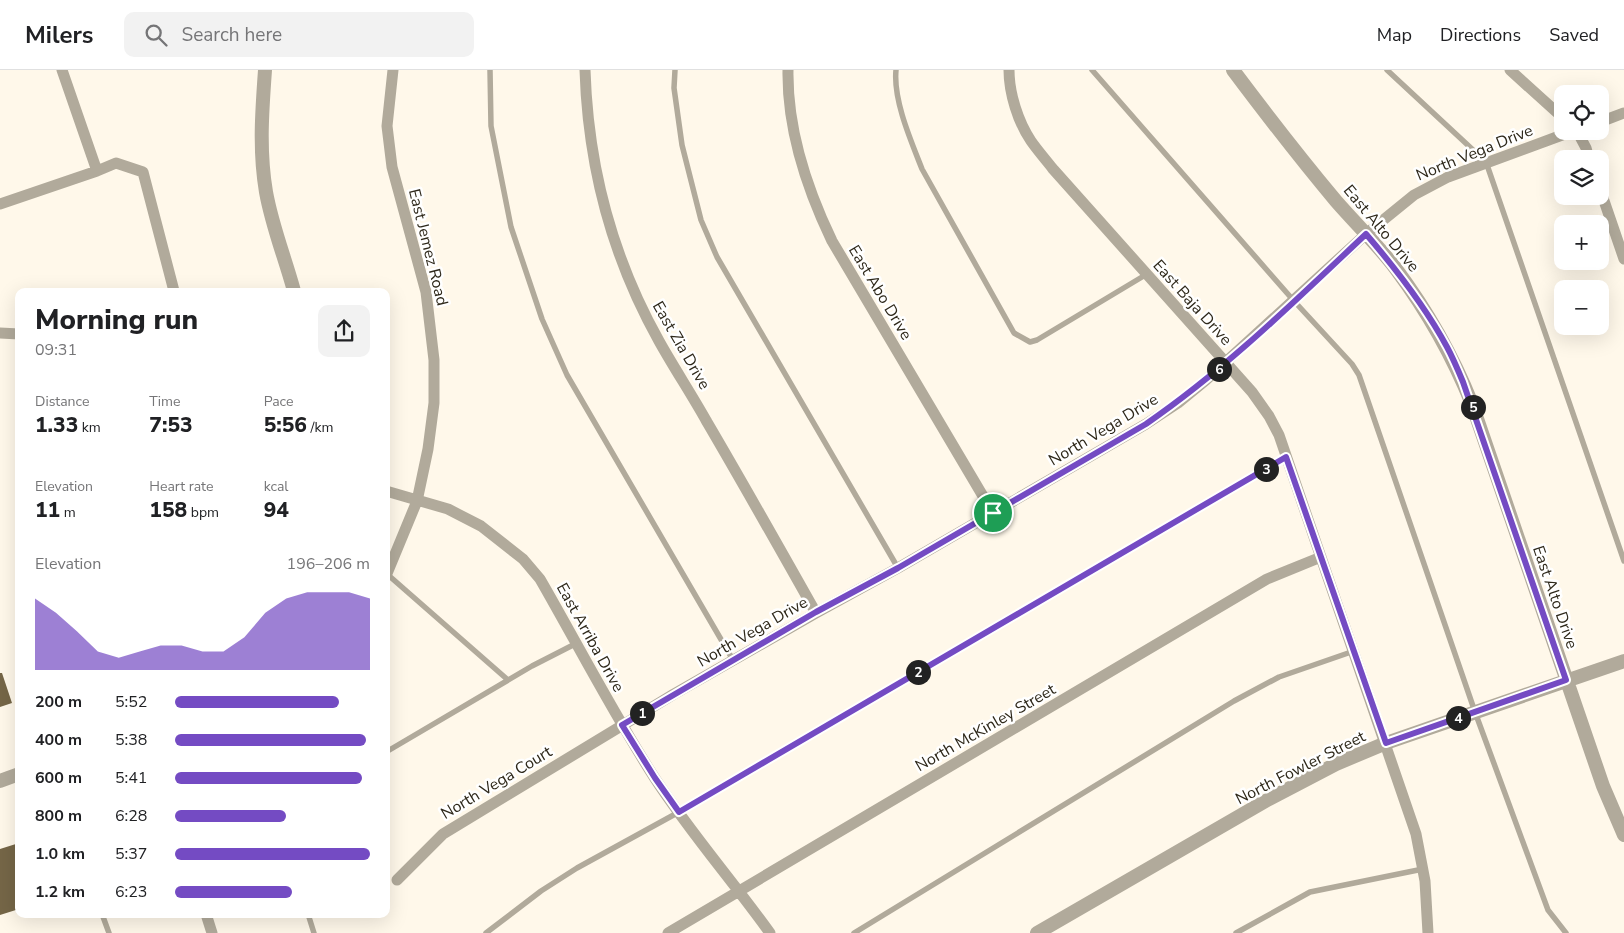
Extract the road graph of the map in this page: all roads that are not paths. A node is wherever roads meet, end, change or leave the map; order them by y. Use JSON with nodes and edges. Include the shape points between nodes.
{"nodes":[{"id":1,"x":62,"y":70,"type":"edge"},
{"id":2,"x":265,"y":70,"type":"edge"},
{"id":3,"x":393,"y":70,"type":"edge"},
{"id":4,"x":490,"y":70,"type":"edge"},
{"id":5,"x":584,"y":70,"type":"edge"},
{"id":6,"x":675,"y":70,"type":"edge"},
{"id":7,"x":788,"y":70,"type":"edge"},
{"id":8,"x":896,"y":70,"type":"edge"},
{"id":9,"x":1009,"y":70,"type":"edge"},
{"id":10,"x":1092,"y":70,"type":"edge"},
{"id":11,"x":1233,"y":70,"type":"edge"},
{"id":12,"x":1387,"y":70,"type":"edge"},
{"id":13,"x":1510,"y":70,"type":"edge"},
{"id":14,"x":1554,"y":110,"type":"edge"},
{"id":15,"x":1624,"y":113,"type":"edge"},
{"id":16,"x":1609,"y":119,"type":"edge"},
{"id":17,"x":1554,"y":138,"type":"edge"},
{"id":18,"x":1486,"y":162,"type":"junction"},
{"id":19,"x":96,"y":171,"type":"junction"},
{"id":20,"x":0,"y":204,"type":"edge"},
{"id":21,"x":1605,"y":205,"type":"edge"},
{"id":22,"x":1366,"y":234,"type":"junction"},
{"id":23,"x":1624,"y":259,"type":"edge"},
{"id":24,"x":1147,"y":274,"type":"junction"},
{"id":25,"x":173,"y":288,"type":"edge"},
{"id":26,"x":293,"y":288,"type":"edge"},
{"id":27,"x":1294,"y":301,"type":"junction"},
{"id":28,"x":0,"y":333,"type":"edge"},
{"id":29,"x":15,"y":334,"type":"edge"},
{"id":30,"x":1227,"y":363,"type":"junction"},
{"id":31,"x":1286,"y":457,"type":"junction"},
{"id":32,"x":390,"y":492,"type":"edge"},
{"id":33,"x":417,"y":501,"type":"junction"},
{"id":34,"x":993,"y":513,"type":"junction"},
{"id":35,"x":1321,"y":557,"type":"junction"},
{"id":36,"x":1624,"y":561,"type":"edge"},
{"id":37,"x":390,"y":568,"type":"edge"},
{"id":38,"x":898,"y":568,"type":"junction"},
{"id":39,"x":390,"y":578,"type":"edge"},
{"id":40,"x":816,"y":612,"type":"junction"},
{"id":41,"x":577,"y":643,"type":"junction"},
{"id":42,"x":1354,"y":651,"type":"junction"},
{"id":43,"x":733,"y":660,"type":"junction"},
{"id":44,"x":1624,"y":661,"type":"edge"},
{"id":45,"x":508,"y":680,"type":"junction"},
{"id":46,"x":1566,"y":680,"type":"junction"},
{"id":47,"x":1475,"y":712,"type":"junction"},
{"id":48,"x":622,"y":725,"type":"junction"},
{"id":49,"x":1386,"y":743,"type":"junction"},
{"id":50,"x":390,"y":750,"type":"edge"},
{"id":51,"x":15,"y":775,"type":"edge"},
{"id":52,"x":0,"y":781,"type":"edge"},
{"id":53,"x":679,"y":812,"type":"junction"},
{"id":54,"x":1624,"y":835,"type":"edge"},
{"id":55,"x":1423,"y":869,"type":"junction"},
{"id":56,"x":397,"y":880,"type":"dead end"},
{"id":57,"x":739,"y":890,"type":"junction"},
{"id":58,"x":103,"y":918,"type":"edge"},
{"id":59,"x":207,"y":918,"type":"edge"},
{"id":60,"x":309,"y":918,"type":"edge"},
{"id":61,"x":109,"y":933,"type":"edge"},
{"id":62,"x":212,"y":933,"type":"edge"},
{"id":63,"x":314,"y":933,"type":"edge"},
{"id":64,"x":486,"y":933,"type":"edge"},
{"id":65,"x":668,"y":933,"type":"edge"},
{"id":66,"x":770,"y":933,"type":"edge"},
{"id":67,"x":854,"y":933,"type":"edge"},
{"id":68,"x":1037,"y":933,"type":"edge"},
{"id":69,"x":1236,"y":933,"type":"edge"},
{"id":70,"x":1428,"y":933,"type":"edge"},
{"id":71,"x":1566,"y":933,"type":"edge"}],
"edges":[{"from":1,"to":19,"type":"street"},
{"from":2,"to":26,"type":"street","via":[[261,132],[266,193]]},
{"from":3,"to":33,"type":"street","name":"East Jemez Road","via":[[388,146],[426,292],[434,360],[434,403]]},
{"from":4,"to":43,"type":"lane","via":[[491,126],[511,227],[542,319],[566,375]]},
{"from":5,"to":40,"type":"street","name":"East Zia Drive","via":[[588,123],[602,199],[632,285],[659,341]]},
{"from":6,"to":38,"type":"lane","via":[[674,88],[682,145],[701,220],[717,257]]},
{"from":7,"to":34,"type":"street","name":"East Abo Drive","via":[[792,127],[816,208],[832,241]]},
{"from":8,"to":24,"type":"lane","via":[[896,94],[922,169],[1014,333],[1030,342],[1036,340]]},
{"from":9,"to":24,"type":"street","name":"East Baja Drive","via":[[1016,109],[1030,140]]},
{"from":10,"to":27,"type":"lane"},
{"from":11,"to":22,"type":"street","name":"East Alto Drive","via":[[1292,147]]},
{"from":12,"to":18,"type":"lane"},
{"from":13,"to":14,"type":"street"},
{"from":15,"to":16,"type":"street"},
{"from":17,"to":18,"type":"street","name":"North Vega Drive"},
{"from":18,"to":22,"type":"street","name":"North Vega Drive","via":[[1414,195]]},
{"from":18,"to":36,"type":"lane"},
{"from":19,"to":20,"type":"street"},
{"from":19,"to":25,"type":"street","via":[[116,163],[143,172]]},
{"from":21,"to":23,"type":"street"},
{"from":22,"to":27,"type":"street","name":"North Vega Drive"},
{"from":22,"to":46,"type":"street","name":"East Alto Drive","via":[[1395,268],[1447,346],[1463,382]]},
{"from":24,"to":30,"type":"street","name":"East Baja Drive"},
{"from":27,"to":30,"type":"street","name":"North Vega Drive"},
{"from":27,"to":47,"type":"lane","via":[[1352,364],[1359,376]]},
{"from":28,"to":29,"type":"street"},
{"from":30,"to":31,"type":"street","name":"East Baja Drive","via":[[1269,416]]},
{"from":30,"to":34,"type":"street","name":"North Vega Drive","via":[[1146,424]]},
{"from":31,"to":35,"type":"street","name":"East Baja Drive"},
{"from":31,"to":53,"type":"lane"},
{"from":32,"to":33,"type":"street","name":"East Arriba Drive"},
{"from":33,"to":37,"type":"street","name":"East Jemez Road"},
{"from":33,"to":41,"type":"street","name":"East Arriba Drive","via":[[448,509],[482,526],[523,559],[540,579]]},
{"from":34,"to":38,"type":"street","name":"North Vega Drive"},
{"from":35,"to":42,"type":"street","name":"East Baja Drive"},
{"from":35,"to":57,"type":"street","name":"North McKinley Street","via":[[1266,579]]},
{"from":38,"to":40,"type":"street","name":"North Vega Drive"},
{"from":39,"to":45,"type":"lane"},
{"from":40,"to":43,"type":"street","name":"North Vega Drive"},
{"from":41,"to":45,"type":"lane"},
{"from":41,"to":48,"type":"street","name":"East Arriba Drive"},
{"from":42,"to":49,"type":"street","name":"East Baja Drive"},
{"from":42,"to":67,"type":"lane","via":[[1279,677],[1234,701]]},
{"from":43,"to":48,"type":"street","name":"North Vega Drive"},
{"from":44,"to":46,"type":"street","name":"North Fowler Street"},
{"from":45,"to":50,"type":"lane"},
{"from":46,"to":47,"type":"street","name":"North Fowler Street"},
{"from":46,"to":54,"type":"street","name":"East Alto Drive"},
{"from":47,"to":49,"type":"street","name":"North Fowler Street"},
{"from":47,"to":71,"type":"lane","via":[[1548,910]]},
{"from":48,"to":53,"type":"street","name":"East Arriba Drive"},
{"from":48,"to":56,"type":"street","name":"North Vega Court","via":[[443,834]]},
{"from":49,"to":55,"type":"street","name":"East Baja Drive","via":[[1416,834]]},
{"from":49,"to":68,"type":"street","name":"North Fowler Street","via":[[1336,764],[1269,799]]},
{"from":51,"to":52,"type":"street"},
{"from":53,"to":57,"type":"street","name":"East Arriba Drive"},
{"from":53,"to":64,"type":"lane","via":[[541,891]]},
{"from":55,"to":69,"type":"lane","via":[[1310,892]]},
{"from":55,"to":70,"type":"street","name":"East Baja Drive"},
{"from":57,"to":65,"type":"street","name":"North McKinley Street"},
{"from":57,"to":66,"type":"street","name":"East Arriba Drive"},
{"from":58,"to":61,"type":"lane"},
{"from":59,"to":62,"type":"street"},
{"from":60,"to":63,"type":"lane"}]}
